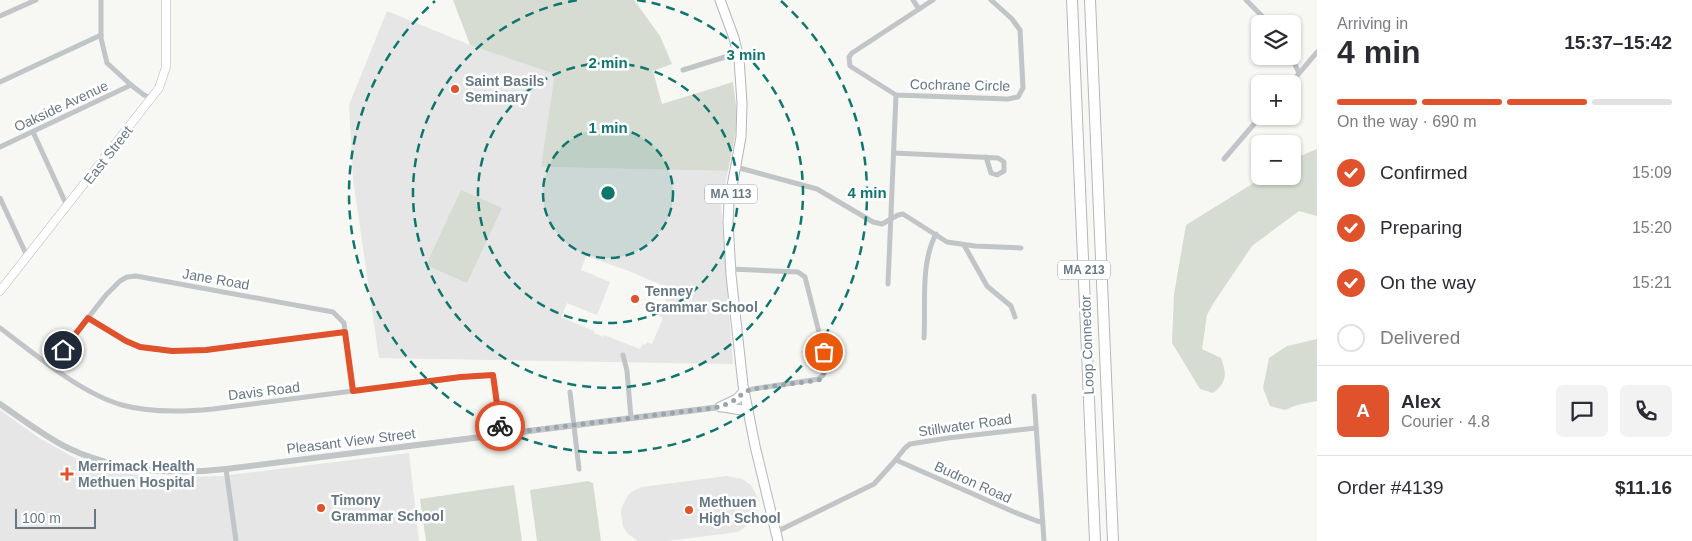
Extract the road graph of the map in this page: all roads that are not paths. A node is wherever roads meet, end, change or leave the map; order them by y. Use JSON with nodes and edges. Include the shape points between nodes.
{"nodes":[{"id":1,"x":36,"y":0,"type":"edge"},
{"id":2,"x":102,"y":0,"type":"edge"},
{"id":3,"x":166,"y":0,"type":"edge"},
{"id":4,"x":720,"y":0,"type":"edge"},
{"id":5,"x":913,"y":0,"type":"edge"},
{"id":6,"x":933,"y":0,"type":"edge"},
{"id":7,"x":991,"y":0,"type":"edge"},
{"id":8,"x":1072,"y":0,"type":"edge"},
{"id":9,"x":1090,"y":0,"type":"edge"},
{"id":10,"x":1246,"y":0,"type":"edge"},
{"id":11,"x":919,"y":9,"type":"junction"},
{"id":12,"x":1261,"y":15,"type":"edge"},
{"id":13,"x":0,"y":16,"type":"edge"},
{"id":14,"x":101,"y":35,"type":"junction"},
{"id":15,"x":1317,"y":52,"type":"edge"},
{"id":16,"x":738,"y":53,"type":"junction"},
{"id":17,"x":1296,"y":65,"type":"edge"},
{"id":18,"x":683,"y":70,"type":"dead end"},
{"id":19,"x":1300,"y":74,"type":"joint"},
{"id":20,"x":0,"y":82,"type":"edge"},
{"id":21,"x":131,"y":85,"type":"junction"},
{"id":22,"x":896,"y":95,"type":"junction"},
{"id":23,"x":152,"y":98,"type":"junction"},
{"id":24,"x":1254,"y":125,"type":"edge"},
{"id":25,"x":33,"y":132,"type":"junction"},
{"id":26,"x":0,"y":147,"type":"edge"},
{"id":27,"x":894,"y":153,"type":"junction"},
{"id":28,"x":986,"y":157,"type":"dead end"},
{"id":29,"x":1224,"y":159,"type":"dead end"},
{"id":30,"x":736,"y":167,"type":"junction"},
{"id":31,"x":0,"y":198,"type":"edge"},
{"id":32,"x":67,"y":206,"type":"junction"},
{"id":33,"x":892,"y":220,"type":"junction"},
{"id":34,"x":936,"y":234,"type":"junction"},
{"id":35,"x":964,"y":245,"type":"junction"},
{"id":36,"x":1021,"y":248,"type":"dead end"},
{"id":37,"x":27,"y":256,"type":"junction"},
{"id":38,"x":731,"y":270,"type":"junction"},
{"id":39,"x":888,"y":284,"type":"dead end"},
{"id":40,"x":0,"y":291,"type":"edge"},
{"id":41,"x":1014,"y":317,"type":"dead end"},
{"id":42,"x":88,"y":318,"type":"junction"},
{"id":43,"x":0,"y":328,"type":"edge"},
{"id":44,"x":345,"y":332,"type":"junction"},
{"id":45,"x":924,"y":338,"type":"dead end"},
{"id":46,"x":623,"y":356,"type":"dead end"},
{"id":47,"x":51,"y":365,"type":"junction"},
{"id":48,"x":353,"y":391,"type":"junction"},
{"id":49,"x":570,"y":392,"type":"dead end"},
{"id":50,"x":744,"y":392,"type":"junction"},
{"id":51,"x":1034,"y":396,"type":"dead end"},
{"id":52,"x":0,"y":404,"type":"edge"},
{"id":53,"x":720,"y":407,"type":"junction"},
{"id":54,"x":748,"y":411,"type":"junction"},
{"id":55,"x":631,"y":418,"type":"junction"},
{"id":56,"x":574,"y":425,"type":"junction"},
{"id":57,"x":1036,"y":428,"type":"junction"},
{"id":58,"x":502,"y":434,"type":"junction"},
{"id":59,"x":896,"y":460,"type":"junction"},
{"id":60,"x":226,"y":469,"type":"junction"},
{"id":61,"x":579,"y":469,"type":"dead end"},
{"id":62,"x":1042,"y":522,"type":"junction"},
{"id":63,"x":777,"y":536,"type":"edge"},
{"id":64,"x":236,"y":541,"type":"edge"},
{"id":65,"x":1044,"y":541,"type":"edge"},
{"id":66,"x":1095,"y":541,"type":"edge"},
{"id":67,"x":1113,"y":541,"type":"edge"}],
"edges":[{"from":1,"to":13,"type":"street"},
{"from":2,"to":14,"type":"street"},
{"from":3,"to":23,"type":"main road","name":"East Street","via":[[166,67]]},
{"from":4,"to":16,"type":"main road","number":"MA 113"},
{"from":5,"to":11,"type":"street"},
{"from":6,"to":11,"type":"street","name":"Cochrane Circle"},
{"from":7,"to":22,"type":"street","name":"Cochrane Circle","via":[[1020,30],[1023,88],[1018,97]]},
{"from":8,"to":66,"type":"highway","name":"Loop Connector","number":"MA 213"},
{"from":9,"to":67,"type":"highway","name":"Loop Connector","number":"MA 213"},
{"from":10,"to":12,"type":"street"},
{"from":11,"to":22,"type":"street","name":"Cochrane Circle","via":[[849,57],[850,66]]},
{"from":14,"to":20,"type":"street"},
{"from":14,"to":21,"type":"street","via":[[107,63]]},
{"from":15,"to":19,"type":"street"},
{"from":16,"to":18,"type":"street"},
{"from":16,"to":30,"type":"main road","number":"MA 113","via":[[742,124]]},
{"from":17,"to":19,"type":"street"},
{"from":21,"to":23,"type":"street"},
{"from":21,"to":25,"type":"street","name":"Oakside Avenue"},
{"from":22,"to":27,"type":"street"},
{"from":23,"to":32,"type":"main road","name":"East Street"},
{"from":24,"to":29,"type":"street"},
{"from":25,"to":26,"type":"street","name":"Oakside Avenue"},
{"from":25,"to":32,"type":"street"},
{"from":27,"to":28,"type":"street"},
{"from":27,"to":33,"type":"street"},
{"from":30,"to":33,"type":"street","via":[[817,189],[873,222],[882,224]]},
{"from":30,"to":38,"type":"main road","number":"MA 113","via":[[729,211]]},
{"from":31,"to":37,"type":"street"},
{"from":32,"to":37,"type":"main road","name":"East Street"},
{"from":33,"to":34,"type":"street","via":[[904,214]]},
{"from":33,"to":39,"type":"street"},
{"from":34,"to":35,"type":"street","via":[[947,242]]},
{"from":34,"to":45,"type":"street","via":[[926,266]]},
{"from":35,"to":36,"type":"street"},
{"from":35,"to":41,"type":"street","via":[[988,286],[1011,306]]},
{"from":37,"to":40,"type":"main road","name":"East Street"},
{"from":38,"to":50,"type":"main road","number":"MA 113"},
{"from":38,"to":50,"type":"street","via":[[802,274],[824,352],[824,375],[819,380]]},
{"from":42,"to":44,"type":"street","via":[[140,347],[172,351],[206,350]]},
{"from":42,"to":44,"type":"street","name":"Jane Road","via":[[120,281],[136,276],[333,312],[341,318]]},
{"from":42,"to":47,"type":"street","name":"Jane Road"},
{"from":43,"to":47,"type":"street","name":"Davis Road"},
{"from":44,"to":48,"type":"street","name":"Jane Road"},
{"from":46,"to":55,"type":"street"},
{"from":47,"to":48,"type":"street","name":"Davis Road","via":[[87,389],[121,405],[170,412]]},
{"from":48,"to":58,"type":"street","name":"Davis Road","via":[[493,375]]},
{"from":49,"to":56,"type":"street"},
{"from":50,"to":53,"type":"main road"},
{"from":50,"to":54,"type":"main road","number":"MA 113"},
{"from":51,"to":57,"type":"street"},
{"from":52,"to":60,"type":"street","name":"Pleasant View Street","via":[[66,447],[108,462],[148,471]]},
{"from":53,"to":54,"type":"main road"},
{"from":53,"to":55,"type":"street","name":"Pleasant View Street"},
{"from":54,"to":63,"type":"main road","number":"MA 113"},
{"from":55,"to":56,"type":"street","name":"Pleasant View Street"},
{"from":56,"to":58,"type":"street","name":"Pleasant View Street"},
{"from":56,"to":61,"type":"street"},
{"from":57,"to":59,"type":"street","name":"Stillwater Road","via":[[917,442],[905,448]]},
{"from":57,"to":62,"type":"street"},
{"from":58,"to":60,"type":"street","name":"Pleasant View Street"},
{"from":59,"to":62,"type":"street","name":"Budron Road"},
{"from":59,"to":63,"type":"street","name":"Stillwater Road","via":[[874,484]]},
{"from":60,"to":64,"type":"street"},
{"from":62,"to":65,"type":"street"}]}
